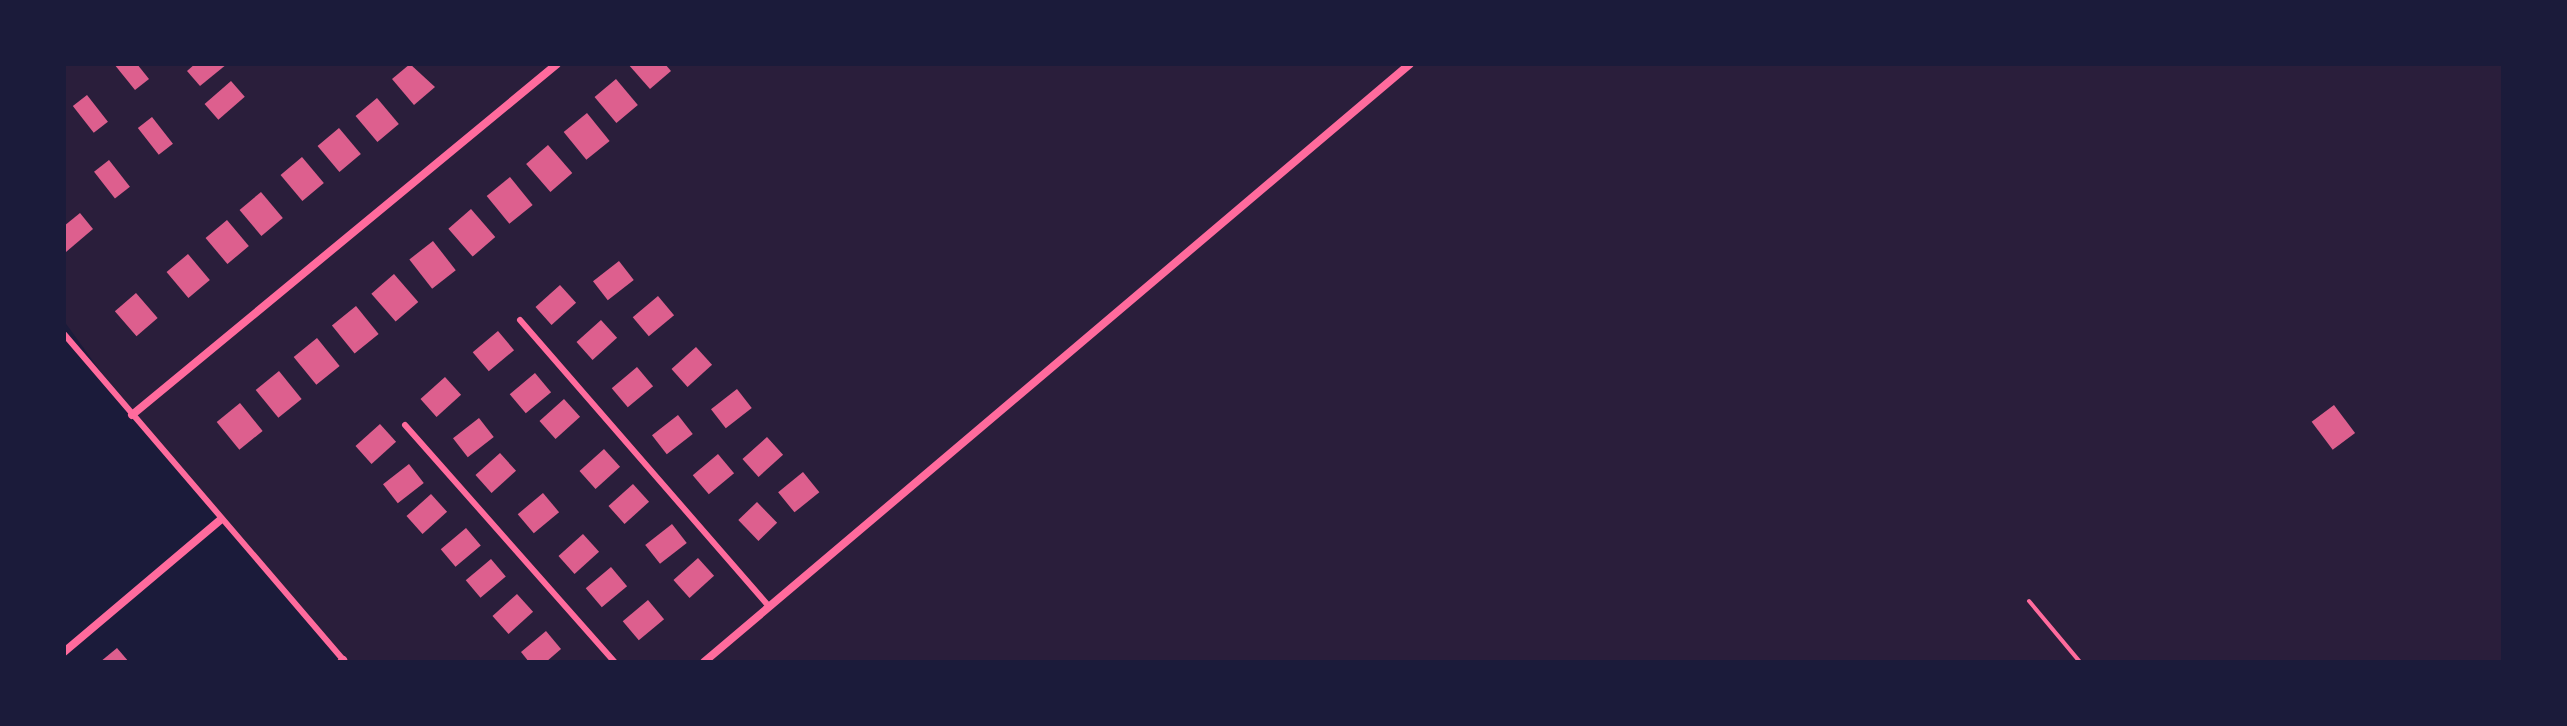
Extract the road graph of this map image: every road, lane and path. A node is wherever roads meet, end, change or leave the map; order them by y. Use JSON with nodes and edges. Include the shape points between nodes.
{"nodes":[{"id":1,"x":557,"y":64,"type":"edge"},
{"id":2,"x":1410,"y":64,"type":"edge"},
{"id":3,"x":520,"y":320,"type":"dead end"},
{"id":4,"x":64,"y":334,"type":"edge"},
{"id":5,"x":132,"y":415,"type":"junction"},
{"id":6,"x":405,"y":425,"type":"dead end"},
{"id":7,"x":220,"y":520,"type":"junction"},
{"id":8,"x":2029,"y":601,"type":"dead end"},
{"id":9,"x":769,"y":606,"type":"junction"},
{"id":10,"x":64,"y":652,"type":"edge"},
{"id":11,"x":343,"y":661,"type":"edge"},
{"id":12,"x":615,"y":662,"type":"edge"},
{"id":13,"x":704,"y":662,"type":"edge"},
{"id":14,"x":2080,"y":662,"type":"edge"}],
"edges":[{"from":1,"to":5,"type":"street"},
{"from":2,"to":9,"type":"street"},
{"from":3,"to":9,"type":"lane"},
{"from":4,"to":5,"type":"lane"},
{"from":5,"to":7,"type":"lane"},
{"from":6,"to":12,"type":"lane"},
{"from":7,"to":10,"type":"street"},
{"from":7,"to":11,"type":"lane"},
{"from":8,"to":14,"type":"path"},
{"from":9,"to":13,"type":"street"}]}
